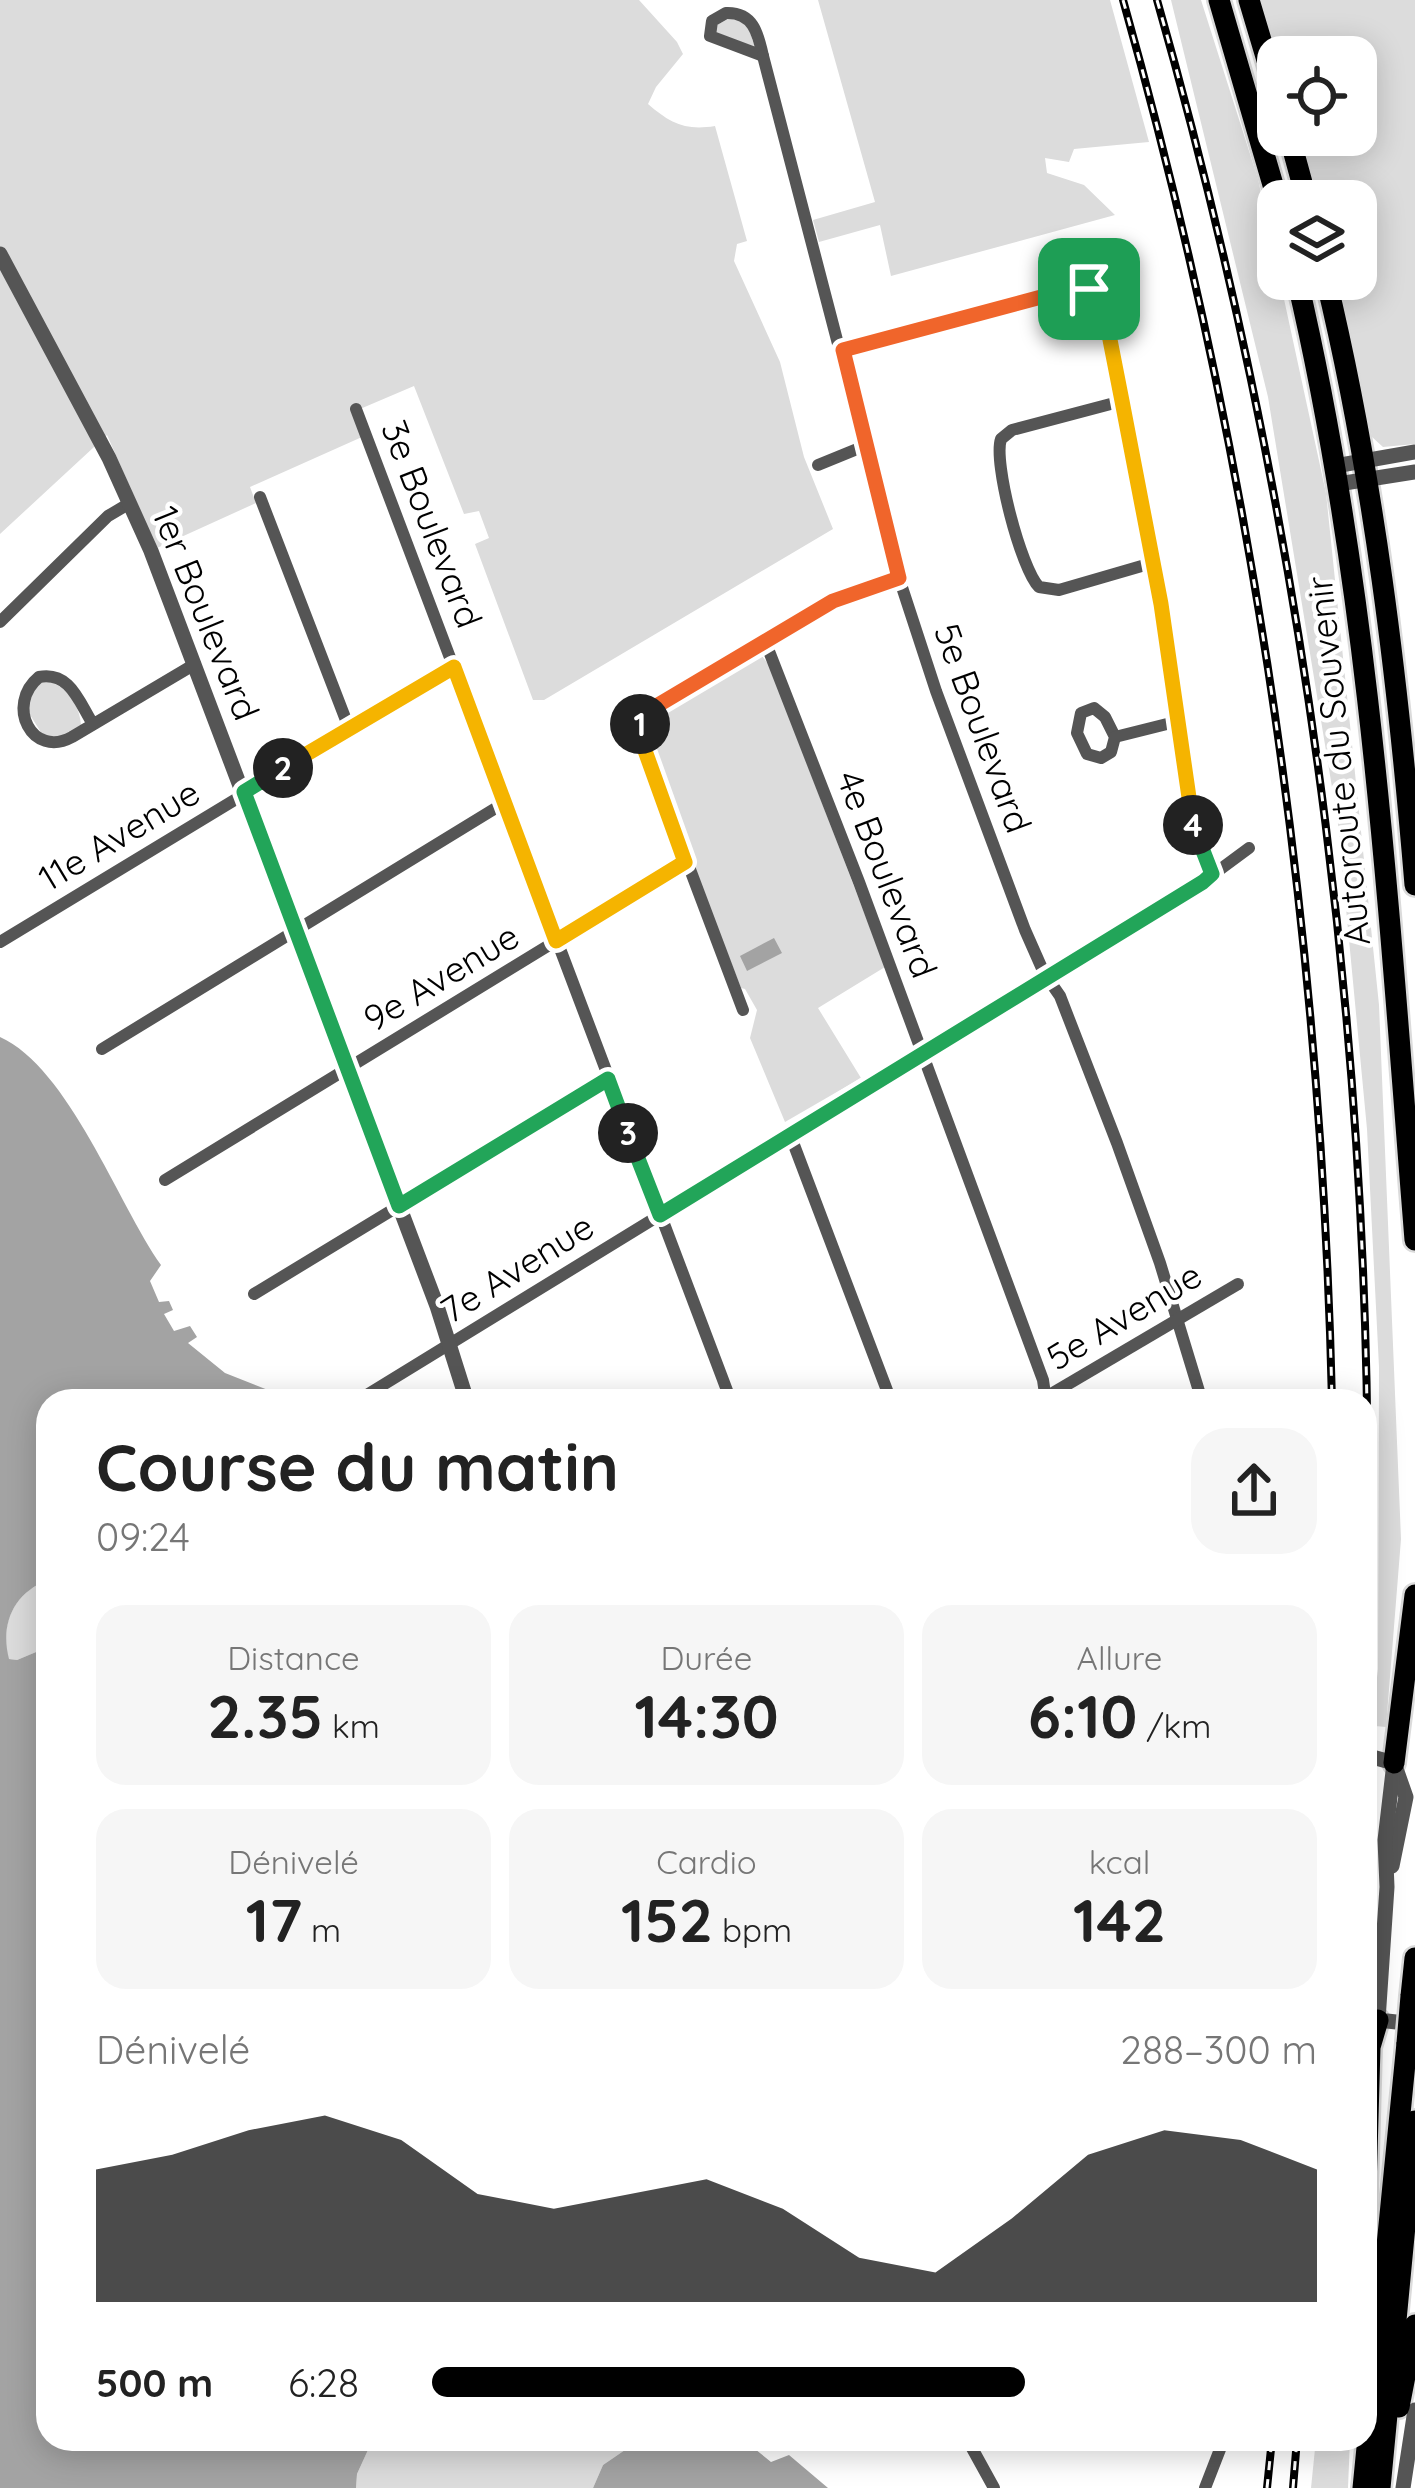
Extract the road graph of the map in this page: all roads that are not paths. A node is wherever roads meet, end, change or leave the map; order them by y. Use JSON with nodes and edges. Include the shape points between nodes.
{"nodes":[{"id":1,"x":1219,"y":0,"type":"edge"},
{"id":2,"x":1249,"y":0,"type":"edge"},
{"id":3,"x":1260,"y":36,"type":"edge"},
{"id":4,"x":763,"y":56,"type":"junction"},
{"id":5,"x":1272,"y":180,"type":"edge"},
{"id":6,"x":0,"y":254,"type":"edge"},
{"id":7,"x":1301,"y":300,"type":"edge"},
{"id":8,"x":1331,"y":300,"type":"edge"},
{"id":9,"x":843,"y":350,"type":"junction"},
{"id":10,"x":1122,"y":401,"type":"junction"},
{"id":11,"x":356,"y":409,"type":"dead end"},
{"id":12,"x":867,"y":445,"type":"junction"},
{"id":13,"x":1415,"y":452,"type":"edge"},
{"id":14,"x":818,"y":465,"type":"dead end"},
{"id":15,"x":1366,"y":470,"type":"junction"},
{"id":16,"x":1415,"y":472,"type":"edge"},
{"id":17,"x":1337,"y":475,"type":"junction"},
{"id":18,"x":260,"y":497,"type":"dead end"},
{"id":19,"x":130,"y":502,"type":"junction"},
{"id":20,"x":1152,"y":563,"type":"junction"},
{"id":21,"x":899,"y":578,"type":"junction"},
{"id":22,"x":0,"y":622,"type":"edge"},
{"id":23,"x":765,"y":641,"type":"junction"},
{"id":24,"x":195,"y":664,"type":"junction"},
{"id":25,"x":454,"y":667,"type":"junction"},
{"id":26,"x":1179,"y":721,"type":"junction"},
{"id":27,"x":92,"y":724,"type":"junction"},
{"id":28,"x":349,"y":728,"type":"junction"},
{"id":29,"x":1115,"y":737,"type":"dead end"},
{"id":30,"x":244,"y":792,"type":"junction"},
{"id":31,"x":504,"y":803,"type":"junction"},
{"id":32,"x":1249,"y":848,"type":"dead end"},
{"id":33,"x":685,"y":862,"type":"junction"},
{"id":34,"x":1212,"y":874,"type":"junction"},
{"id":35,"x":1415,"y":885,"type":"edge"},
{"id":36,"x":295,"y":929,"type":"junction"},
{"id":37,"x":556,"y":941,"type":"junction"},
{"id":38,"x":0,"y":943,"type":"edge"},
{"id":39,"x":1048,"y":979,"type":"junction"},
{"id":40,"x":742,"y":1010,"type":"dead end"},
{"id":41,"x":102,"y":1049,"type":"dead end"},
{"id":42,"x":923,"y":1054,"type":"junction"},
{"id":43,"x":347,"y":1068,"type":"junction"},
{"id":44,"x":608,"y":1079,"type":"junction"},
{"id":45,"x":786,"y":1138,"type":"junction"},
{"id":46,"x":165,"y":1180,"type":"dead end"},
{"id":47,"x":399,"y":1206,"type":"junction"},
{"id":48,"x":660,"y":1215,"type":"junction"},
{"id":49,"x":1415,"y":1240,"type":"edge"},
{"id":50,"x":1238,"y":1284,"type":"dead end"},
{"id":51,"x":254,"y":1294,"type":"dead end"},
{"id":52,"x":1176,"y":1318,"type":"junction"},
{"id":53,"x":451,"y":1344,"type":"junction"},
{"id":54,"x":377,"y":1389,"type":"edge"},
{"id":55,"x":464,"y":1389,"type":"edge"},
{"id":56,"x":726,"y":1389,"type":"edge"},
{"id":57,"x":886,"y":1389,"type":"edge"},
{"id":58,"x":1043,"y":1389,"type":"edge"},
{"id":59,"x":1062,"y":1389,"type":"edge"},
{"id":60,"x":1198,"y":1389,"type":"edge"},
{"id":61,"x":1415,"y":1595,"type":"edge"},
{"id":62,"x":1377,"y":1759,"type":"edge"},
{"id":63,"x":1394,"y":1763,"type":"junction"},
{"id":64,"x":1377,"y":1772,"type":"edge"},
{"id":65,"x":1389,"y":1803,"type":"junction"},
{"id":66,"x":1387,"y":1887,"type":"junction"},
{"id":67,"x":1415,"y":1958,"type":"edge"},
{"id":68,"x":1378,"y":2020,"type":"junction"},
{"id":69,"x":1377,"y":2023,"type":"edge"},
{"id":70,"x":1411,"y":2034,"type":"edge"},
{"id":71,"x":1415,"y":2121,"type":"edge"},
{"id":72,"x":1415,"y":2325,"type":"edge"},
{"id":73,"x":1377,"y":2350,"type":"edge"},
{"id":74,"x":1415,"y":2410,"type":"edge"},
{"id":75,"x":973,"y":2451,"type":"edge"},
{"id":76,"x":1219,"y":2451,"type":"edge"},
{"id":77,"x":1366,"y":2451,"type":"edge"},
{"id":78,"x":1380,"y":2480,"type":"edge"},
{"id":79,"x":991,"y":2484,"type":"edge"},
{"id":80,"x":1205,"y":2488,"type":"edge"},
{"id":81,"x":1363,"y":2488,"type":"edge"},
{"id":82,"x":1403,"y":2488,"type":"edge"}],
"edges":[{"from":1,"to":5,"type":"highway"},
{"from":2,"to":3,"type":"highway"},
{"from":4,"to":4,"type":"street","via":[[713,38],[712,21],[732,12],[747,17]]},
{"from":4,"to":9,"type":"street","name":"5e Boulevard"},
{"from":6,"to":19,"type":"street","name":"1er Boulevard"},
{"from":7,"to":17,"type":"highway","name":"Autoroute du Souvenir"},
{"from":8,"to":15,"type":"highway","name":"Autoroute du Souvenir"},
{"from":9,"to":10,"type":"street","via":[[1084,288],[1098,294]]},
{"from":9,"to":12,"type":"street","name":"5e Boulevard"},
{"from":10,"to":20,"type":"street"},
{"from":10,"to":20,"type":"street","via":[[1012,430],[1001,439],[999,461],[1039,586],[1059,590]]},
{"from":11,"to":25,"type":"street","name":"3e Boulevard"},
{"from":12,"to":14,"type":"street"},
{"from":12,"to":21,"type":"street","name":"5e Boulevard"},
{"from":13,"to":15,"type":"street"},
{"from":15,"to":16,"type":"street"},
{"from":15,"to":17,"type":"street"},
{"from":15,"to":35,"type":"highway","name":"Autoroute du Souvenir"},
{"from":17,"to":49,"type":"highway","name":"Autoroute du Souvenir","via":[[1373,734]]},
{"from":18,"to":28,"type":"street"},
{"from":19,"to":22,"type":"street"},
{"from":19,"to":24,"type":"street","name":"1er Boulevard"},
{"from":20,"to":26,"type":"street"},
{"from":21,"to":23,"type":"street","via":[[833,601]]},
{"from":21,"to":39,"type":"street","name":"5e Boulevard"},
{"from":23,"to":33,"type":"street","via":[[648,711],[639,734]]},
{"from":23,"to":42,"type":"street","name":"4e Boulevard"},
{"from":24,"to":27,"type":"street"},
{"from":24,"to":30,"type":"street","name":"1er Boulevard"},
{"from":25,"to":28,"type":"street","name":"11e Avenue"},
{"from":25,"to":31,"type":"street","name":"3e Boulevard"},
{"from":26,"to":29,"type":"street"},
{"from":26,"to":34,"type":"street","via":[[1195,832]]},
{"from":27,"to":27,"type":"street","via":[[57,676],[39,677],[24,694],[26,722],[46,742],[64,742]]},
{"from":28,"to":30,"type":"street","name":"11e Avenue"},
{"from":30,"to":36,"type":"street","name":"1er Boulevard"},
{"from":30,"to":38,"type":"street","name":"11e Avenue"},
{"from":31,"to":36,"type":"street"},
{"from":31,"to":37,"type":"street","name":"3e Boulevard"},
{"from":32,"to":34,"type":"street","name":"7e Avenue"},
{"from":33,"to":37,"type":"street","name":"9e Avenue"},
{"from":33,"to":40,"type":"street"},
{"from":34,"to":39,"type":"street","name":"7e Avenue"},
{"from":36,"to":41,"type":"street"},
{"from":36,"to":43,"type":"street","name":"1er Boulevard"},
{"from":37,"to":43,"type":"street","name":"9e Avenue"},
{"from":37,"to":44,"type":"street","name":"3e Boulevard"},
{"from":39,"to":42,"type":"street","name":"7e Avenue"},
{"from":39,"to":52,"type":"street","name":"5e Boulevard","via":[[1117,1143]]},
{"from":42,"to":45,"type":"street","name":"7e Avenue"},
{"from":42,"to":58,"type":"street","name":"4e Boulevard"},
{"from":43,"to":46,"type":"street","name":"9e Avenue"},
{"from":43,"to":47,"type":"street","name":"1er Boulevard"},
{"from":44,"to":47,"type":"street"},
{"from":44,"to":48,"type":"street","name":"3e Boulevard"},
{"from":45,"to":48,"type":"street","name":"7e Avenue"},
{"from":45,"to":57,"type":"street"},
{"from":47,"to":51,"type":"street"},
{"from":47,"to":53,"type":"street","name":"1er Boulevard"},
{"from":48,"to":53,"type":"street","name":"7e Avenue"},
{"from":48,"to":56,"type":"street","name":"3e Boulevard"},
{"from":50,"to":52,"type":"street","name":"5e Avenue"},
{"from":52,"to":59,"type":"street","name":"5e Avenue"},
{"from":52,"to":60,"type":"street","name":"5e Boulevard"},
{"from":53,"to":54,"type":"street","name":"7e Avenue"},
{"from":53,"to":55,"type":"street","name":"1er Boulevard"},
{"from":61,"to":63,"type":"highway"},
{"from":62,"to":63,"type":"street"},
{"from":63,"to":65,"type":"street"},
{"from":63,"to":66,"type":"street","via":[[1406,1797]]},
{"from":64,"to":65,"type":"street"},
{"from":65,"to":66,"type":"street"},
{"from":66,"to":68,"type":"street"},
{"from":67,"to":70,"type":"highway","bridge":true},
{"from":68,"to":69,"type":"highway"},
{"from":68,"to":70,"type":"street"},
{"from":70,"to":73,"type":"highway"},
{"from":71,"to":78,"type":"highway"},
{"from":72,"to":78,"type":"highway"},
{"from":74,"to":82,"type":"street"},
{"from":75,"to":79,"type":"street"},
{"from":76,"to":80,"type":"street"},
{"from":77,"to":81,"type":"highway"}]}
